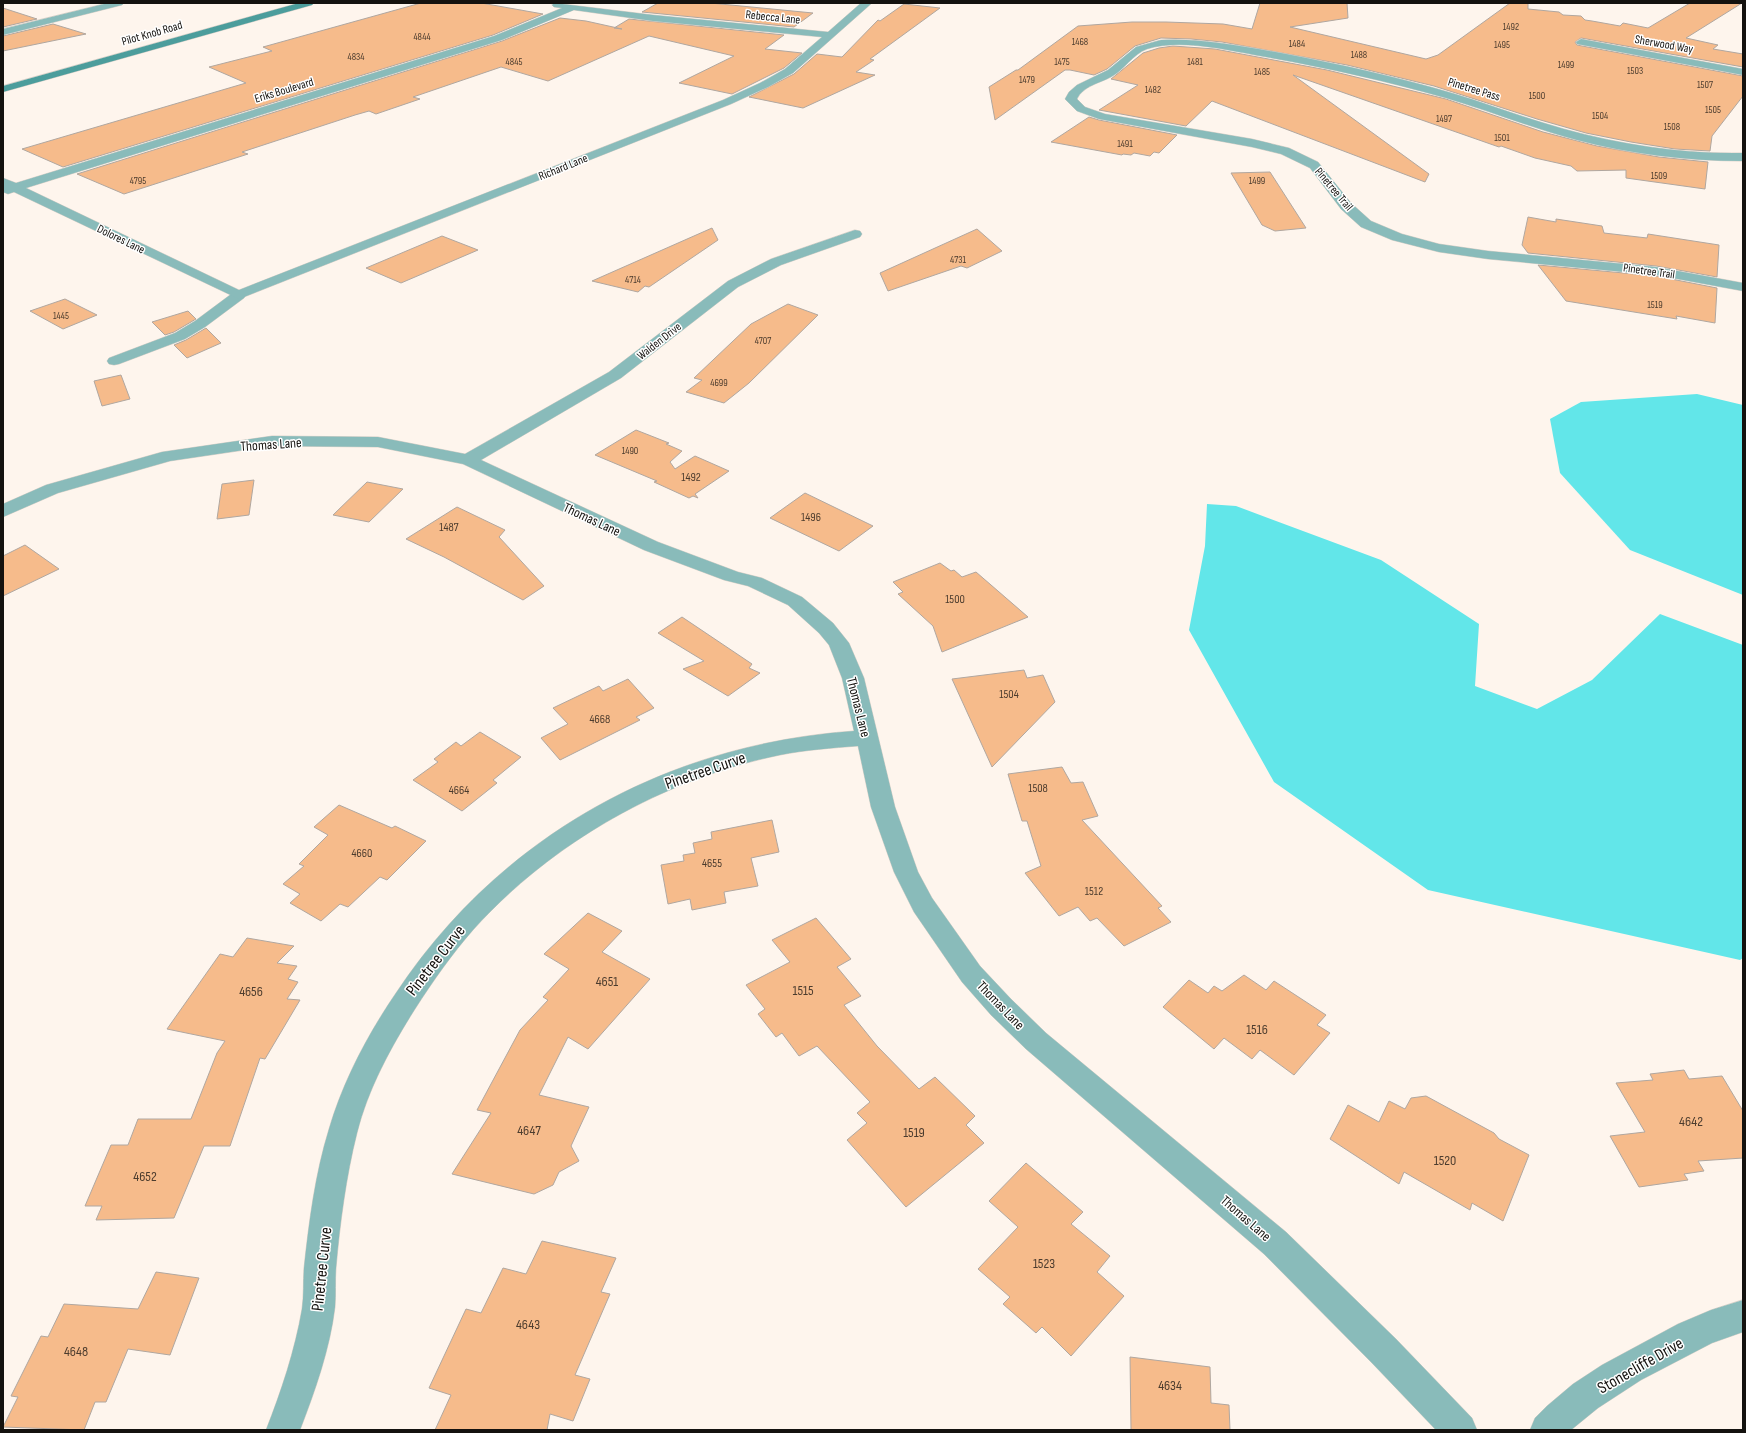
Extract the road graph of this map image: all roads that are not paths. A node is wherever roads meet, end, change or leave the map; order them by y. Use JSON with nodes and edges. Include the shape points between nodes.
{"nodes":[{"id":1,"x":119,"y":3,"type":"edge"},
{"id":2,"x":308,"y":3,"type":"edge"},
{"id":3,"x":547,"y":3,"type":"edge"},
{"id":4,"x":867,"y":3,"type":"edge"},
{"id":5,"x":571,"y":8,"type":"junction"},
{"id":6,"x":3,"y":32,"type":"edge"},
{"id":7,"x":830,"y":35,"type":"junction"},
{"id":8,"x":1581,"y":42,"type":"dead end"},
{"id":9,"x":1196,"y":44,"type":"joint"},
{"id":10,"x":1743,"y":72,"type":"edge"},
{"id":11,"x":3,"y":89,"type":"edge"},
{"id":12,"x":1743,"y":157,"type":"edge"},
{"id":13,"x":7,"y":187,"type":"edge"},
{"id":14,"x":855,"y":234,"type":"dead end"},
{"id":15,"x":1743,"y":287,"type":"edge"},
{"id":16,"x":239,"y":295,"type":"junction"},
{"id":17,"x":114,"y":361,"type":"dead end"},
{"id":18,"x":468,"y":460,"type":"junction"},
{"id":19,"x":3,"y":511,"type":"edge"},
{"id":20,"x":867,"y":738,"type":"junction"},
{"id":21,"x":1743,"y":1316,"type":"edge"},
{"id":22,"x":283,"y":1430,"type":"edge"},
{"id":23,"x":1460,"y":1430,"type":"edge"},
{"id":24,"x":1547,"y":1430,"type":"edge"}],
"edges":[{"from":1,"to":6,"type":"street"},
{"from":2,"to":11,"type":"main road","name":"Pilot Knob Road"},
{"from":3,"to":5,"type":"street","name":"Rebecca Lane"},
{"from":4,"to":7,"type":"street","name":"Richard Lane"},
{"from":5,"to":7,"type":"street","name":"Rebecca Lane"},
{"from":5,"to":13,"type":"street","name":"Eriks Boulevard","via":[[498,38]]},
{"from":7,"to":16,"type":"street","name":"Richard Lane","via":[[789,71],[728,102]]},
{"from":8,"to":10,"type":"street","name":"Sherwood Way"},
{"from":9,"to":12,"type":"street","name":"Pinetree Pass","via":[[1283,57],[1368,74],[1620,146],[1684,156]]},
{"from":9,"to":15,"type":"street","name":"Pinetree Trail","via":[[1165,43],[1140,48],[1113,71],[1076,90],[1071,99],[1082,110],[1103,117],[1285,151],[1314,165],[1346,206],[1366,224],[1397,237],[1446,249],[1656,271]]},
{"from":13,"to":16,"type":"street","name":"Dolores Lane"},
{"from":14,"to":18,"type":"street","name":"Walden Drive","via":[[776,262],[733,284],[615,375]]},
{"from":16,"to":17,"type":"lane","via":[[180,336]]},
{"from":18,"to":19,"type":"street","name":"Thomas Lane","via":[[378,442],[272,441],[168,456],[52,489]]},
{"from":18,"to":20,"type":"street","name":"Thomas Lane","via":[[650,546],[731,576],[755,582],[795,601],[839,643],[853,678]]},
{"from":20,"to":22,"type":"street","name":"Pinetree Curve","via":[[822,741],[748,755],[684,775],[641,794],[580,826],[520,870],[480,906],[424,970],[379,1044],[344,1128],[327,1210],[319,1306],[298,1387]]},
{"from":20,"to":23,"type":"street","name":"Thomas Lane","via":[[883,807],[906,872],[923,905],[971,974],[1036,1041],[1275,1243]]},
{"from":21,"to":24,"type":"street","name":"Stonecliffe Drive","via":[[1727,1320],[1681,1340],[1618,1374],[1559,1417]]}]}
